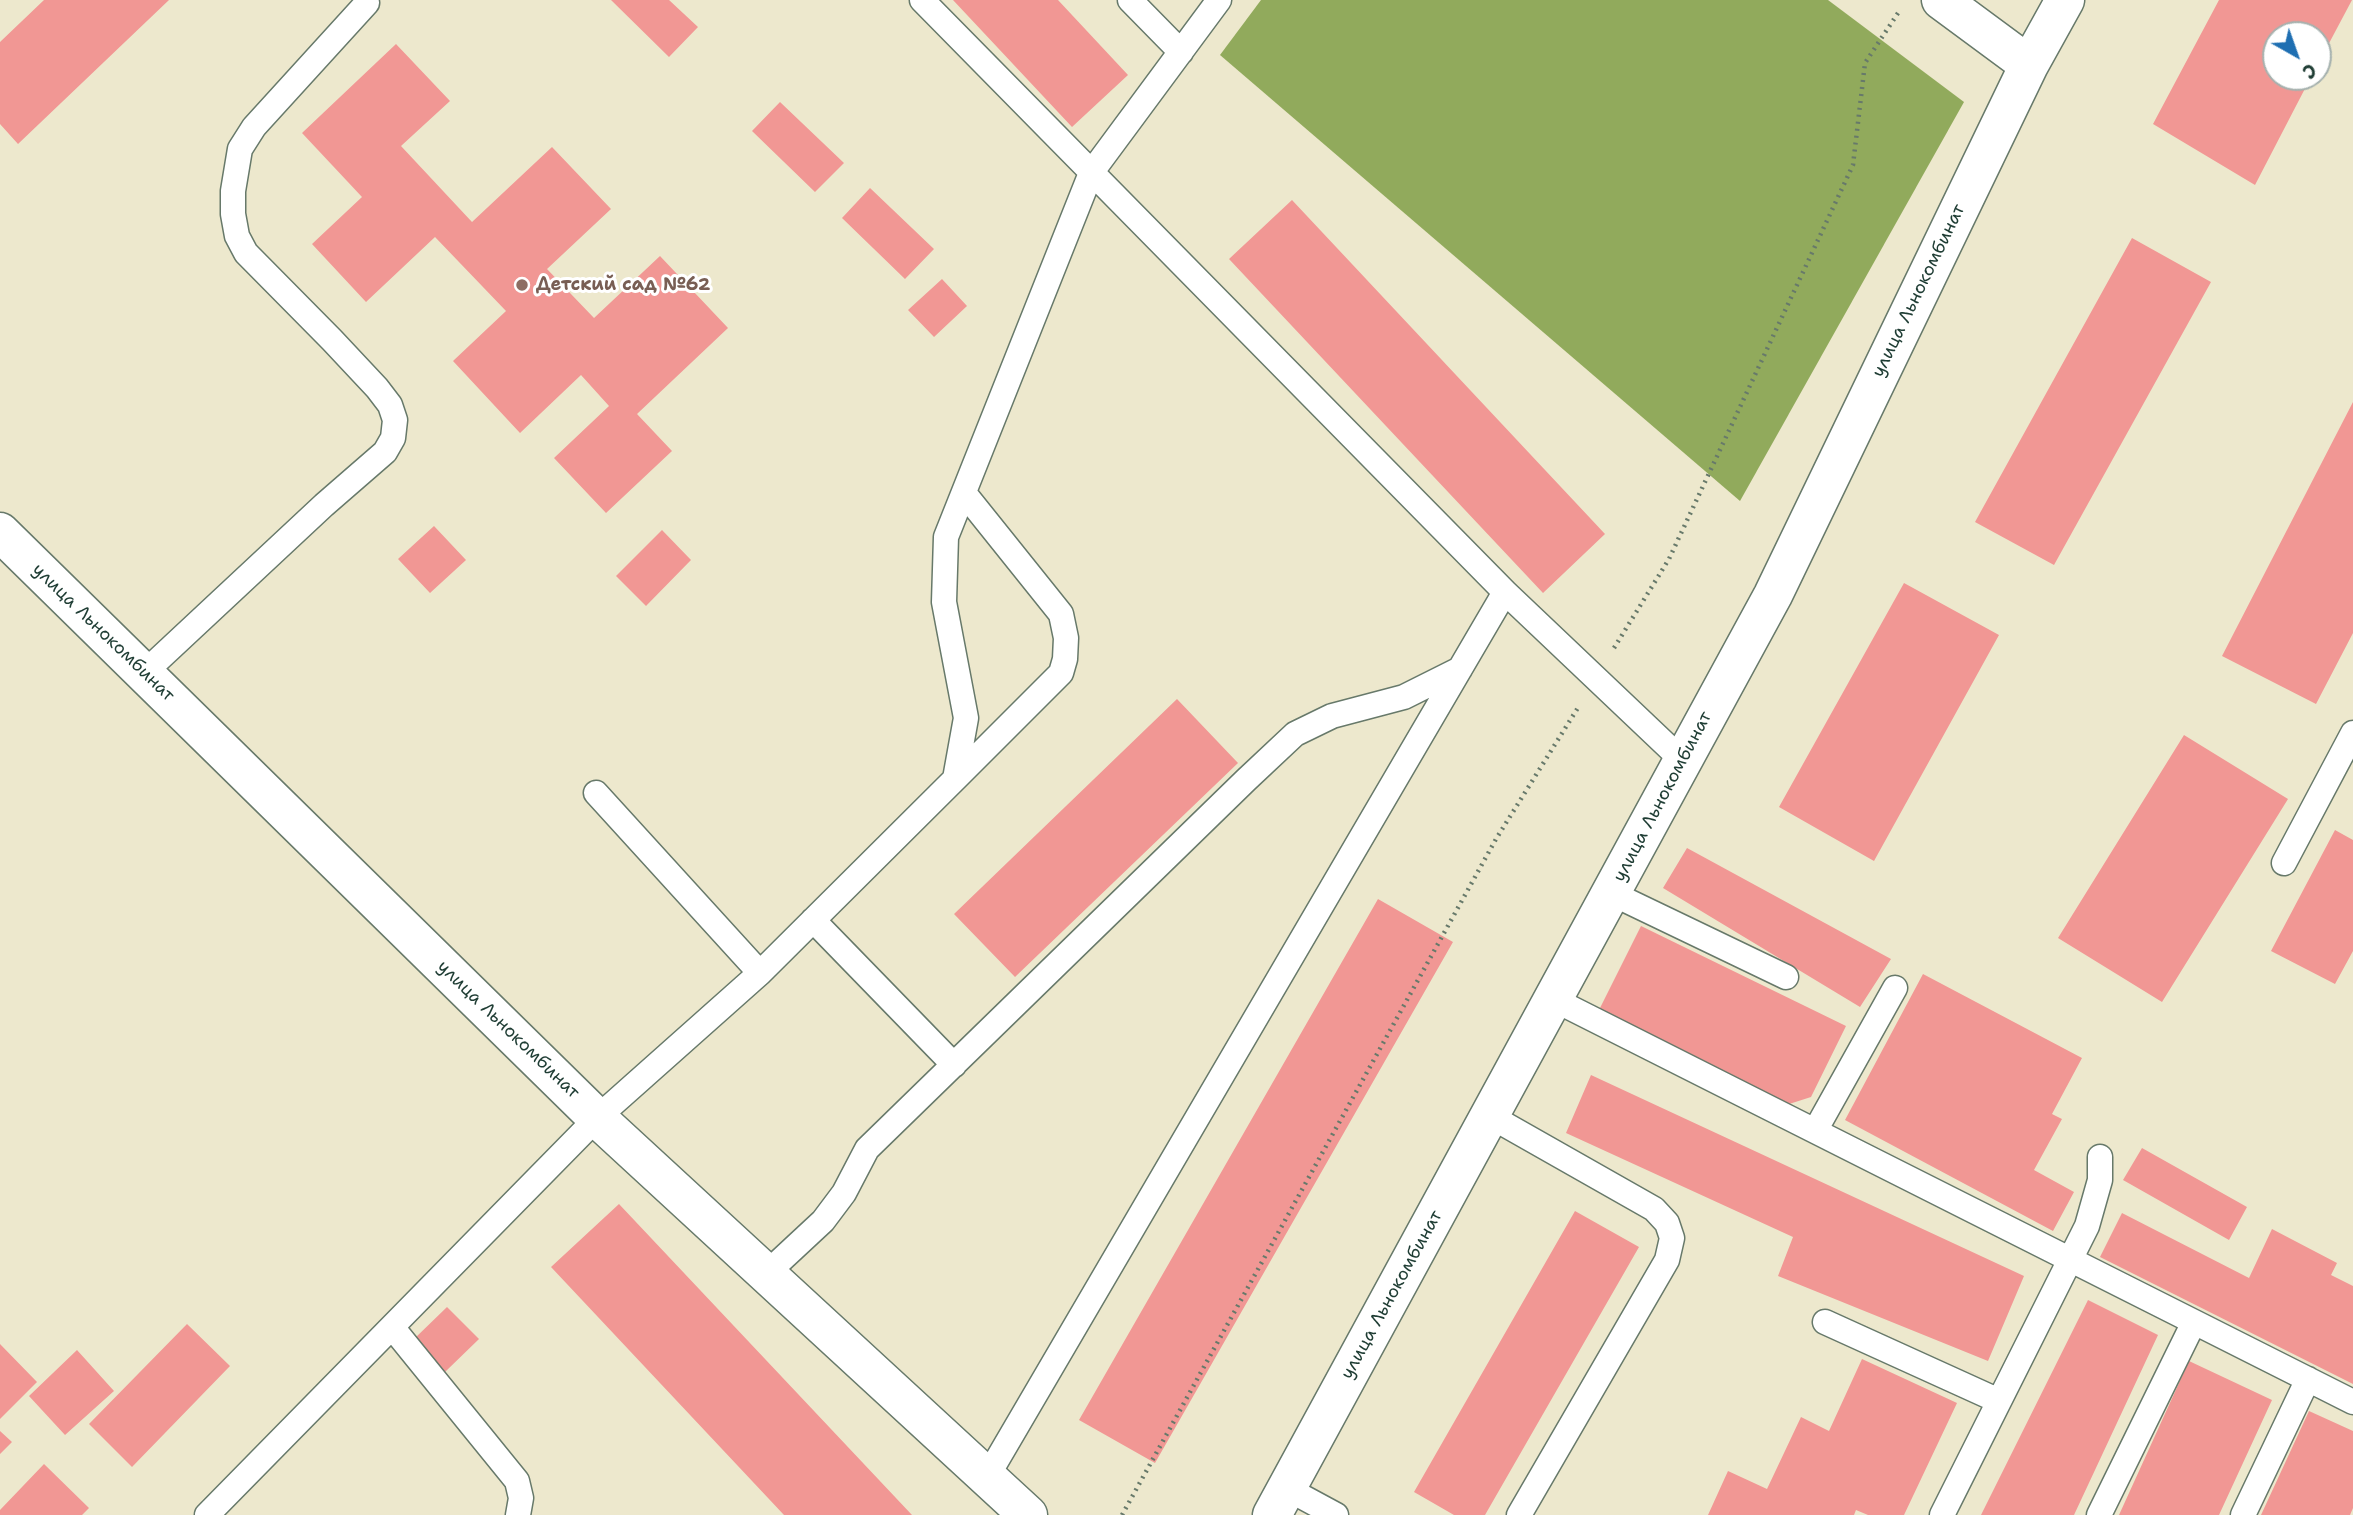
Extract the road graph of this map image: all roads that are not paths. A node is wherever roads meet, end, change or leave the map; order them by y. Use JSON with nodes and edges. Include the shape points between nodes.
{"nodes":[{"id":1,"x":922,"y":0,"type":"edge"},
{"id":2,"x":1130,"y":0,"type":"edge"},
{"id":3,"x":1219,"y":0,"type":"edge"},
{"id":4,"x":1941,"y":0,"type":"edge"},
{"id":5,"x":2065,"y":0,"type":"edge"},
{"id":6,"x":367,"y":3,"type":"dead end"},
{"id":7,"x":1181,"y":52,"type":"junction"},
{"id":8,"x":2029,"y":65,"type":"junction"},
{"id":9,"x":1091,"y":173,"type":"junction"},
{"id":10,"x":964,"y":493,"type":"junction"},
{"id":11,"x":0,"y":532,"type":"edge"},
{"id":12,"x":1505,"y":592,"type":"junction"},
{"id":13,"x":1460,"y":669,"type":"junction"},
{"id":14,"x":144,"y":673,"type":"junction"},
{"id":15,"x":2353,"y":733,"type":"edge"},
{"id":16,"x":1682,"y":760,"type":"junction"},
{"id":17,"x":956,"y":779,"type":"junction"},
{"id":18,"x":596,"y":793,"type":"dead end"},
{"id":19,"x":2284,"y":863,"type":"dead end"},
{"id":20,"x":1611,"y":892,"type":"junction"},
{"id":21,"x":813,"y":920,"type":"junction"},
{"id":22,"x":760,"y":973,"type":"junction"},
{"id":23,"x":1786,"y":977,"type":"dead end"},
{"id":24,"x":1895,"y":988,"type":"dead end"},
{"id":25,"x":1553,"y":999,"type":"junction"},
{"id":26,"x":954,"y":1065,"type":"junction"},
{"id":27,"x":1490,"y":1116,"type":"junction"},
{"id":28,"x":597,"y":1118,"type":"junction"},
{"id":29,"x":1815,"y":1131,"type":"junction"},
{"id":30,"x":2100,"y":1157,"type":"dead end"},
{"id":31,"x":2070,"y":1259,"type":"junction"},
{"id":32,"x":766,"y":1274,"type":"junction"},
{"id":33,"x":1825,"y":1322,"type":"dead end"},
{"id":34,"x":2194,"y":1322,"type":"junction"},
{"id":35,"x":392,"y":1327,"type":"junction"},
{"id":36,"x":2308,"y":1379,"type":"junction"},
{"id":37,"x":1999,"y":1401,"type":"junction"},
{"id":38,"x":2353,"y":1402,"type":"edge"},
{"id":39,"x":987,"y":1477,"type":"junction"},
{"id":40,"x":1279,"y":1502,"type":"edge"},
{"id":41,"x":207,"y":1515,"type":"edge"},
{"id":42,"x":518,"y":1515,"type":"edge"},
{"id":43,"x":1028,"y":1515,"type":"edge"},
{"id":44,"x":1336,"y":1515,"type":"edge"},
{"id":45,"x":1519,"y":1515,"type":"edge"},
{"id":46,"x":1942,"y":1515,"type":"edge"},
{"id":47,"x":2099,"y":1515,"type":"edge"},
{"id":48,"x":2244,"y":1515,"type":"edge"}],
"edges":[{"from":1,"to":9,"type":"lane"},
{"from":2,"to":7,"type":"lane"},
{"from":3,"to":7,"type":"lane"},
{"from":4,"to":8,"type":"street"},
{"from":5,"to":8,"type":"street","name":"улица Льнокомбинат"},
{"from":6,"to":14,"type":"lane","via":[[254,127],[240,149],[233,214],[246,253],[390,405],[396,420],[393,438],[386,452]]},
{"from":7,"to":9,"type":"lane"},
{"from":8,"to":16,"type":"street","name":"улица Льнокомбинат","via":[[1773,595]]},
{"from":9,"to":10,"type":"lane"},
{"from":9,"to":12,"type":"lane"},
{"from":10,"to":17,"type":"lane","via":[[946,537],[944,602],[966,718]]},
{"from":10,"to":17,"type":"lane","via":[[1061,614],[1066,638],[1061,673]]},
{"from":11,"to":14,"type":"street","name":"улица Льнокомбинат"},
{"from":12,"to":13,"type":"lane"},
{"from":12,"to":16,"type":"lane"},
{"from":13,"to":26,"type":"lane","via":[[1404,697],[1332,716],[1296,734]]},
{"from":13,"to":39,"type":"lane"},
{"from":14,"to":28,"type":"street","name":"улица Льнокомбинат"},
{"from":15,"to":19,"type":"lane"},
{"from":16,"to":20,"type":"street","name":"улица Льнокомбинат"},
{"from":17,"to":21,"type":"lane"},
{"from":18,"to":22,"type":"lane"},
{"from":20,"to":23,"type":"lane"},
{"from":20,"to":25,"type":"street","name":"улица Льнокомбинат"},
{"from":21,"to":22,"type":"lane"},
{"from":21,"to":26,"type":"lane"},
{"from":22,"to":28,"type":"lane"},
{"from":24,"to":29,"type":"lane"},
{"from":25,"to":27,"type":"street","name":"улица Льнокомбинат"},
{"from":25,"to":29,"type":"lane"},
{"from":26,"to":32,"type":"lane","via":[[867,1149],[823,1221]]},
{"from":27,"to":40,"type":"street","name":"улица Льнокомбинат"},
{"from":27,"to":45,"type":"lane","via":[[1654,1209],[1667,1223],[1672,1238],[1667,1259]]},
{"from":28,"to":32,"type":"street","name":"улица Льнокомбинат"},
{"from":28,"to":35,"type":"lane"},
{"from":29,"to":31,"type":"lane"},
{"from":30,"to":31,"type":"lane","via":[[2095,1200]]},
{"from":31,"to":34,"type":"lane"},
{"from":31,"to":37,"type":"lane"},
{"from":32,"to":39,"type":"street","name":"улица Льнокомбинат"},
{"from":33,"to":37,"type":"lane"},
{"from":34,"to":36,"type":"lane"},
{"from":34,"to":47,"type":"lane"},
{"from":35,"to":41,"type":"lane"},
{"from":35,"to":42,"type":"lane","via":[[517,1481],[522,1498]]},
{"from":36,"to":38,"type":"lane"},
{"from":36,"to":48,"type":"lane"},
{"from":37,"to":46,"type":"lane"},
{"from":39,"to":43,"type":"street","name":"улица Льнокомбинат"},
{"from":40,"to":44,"type":"lane"}]}
